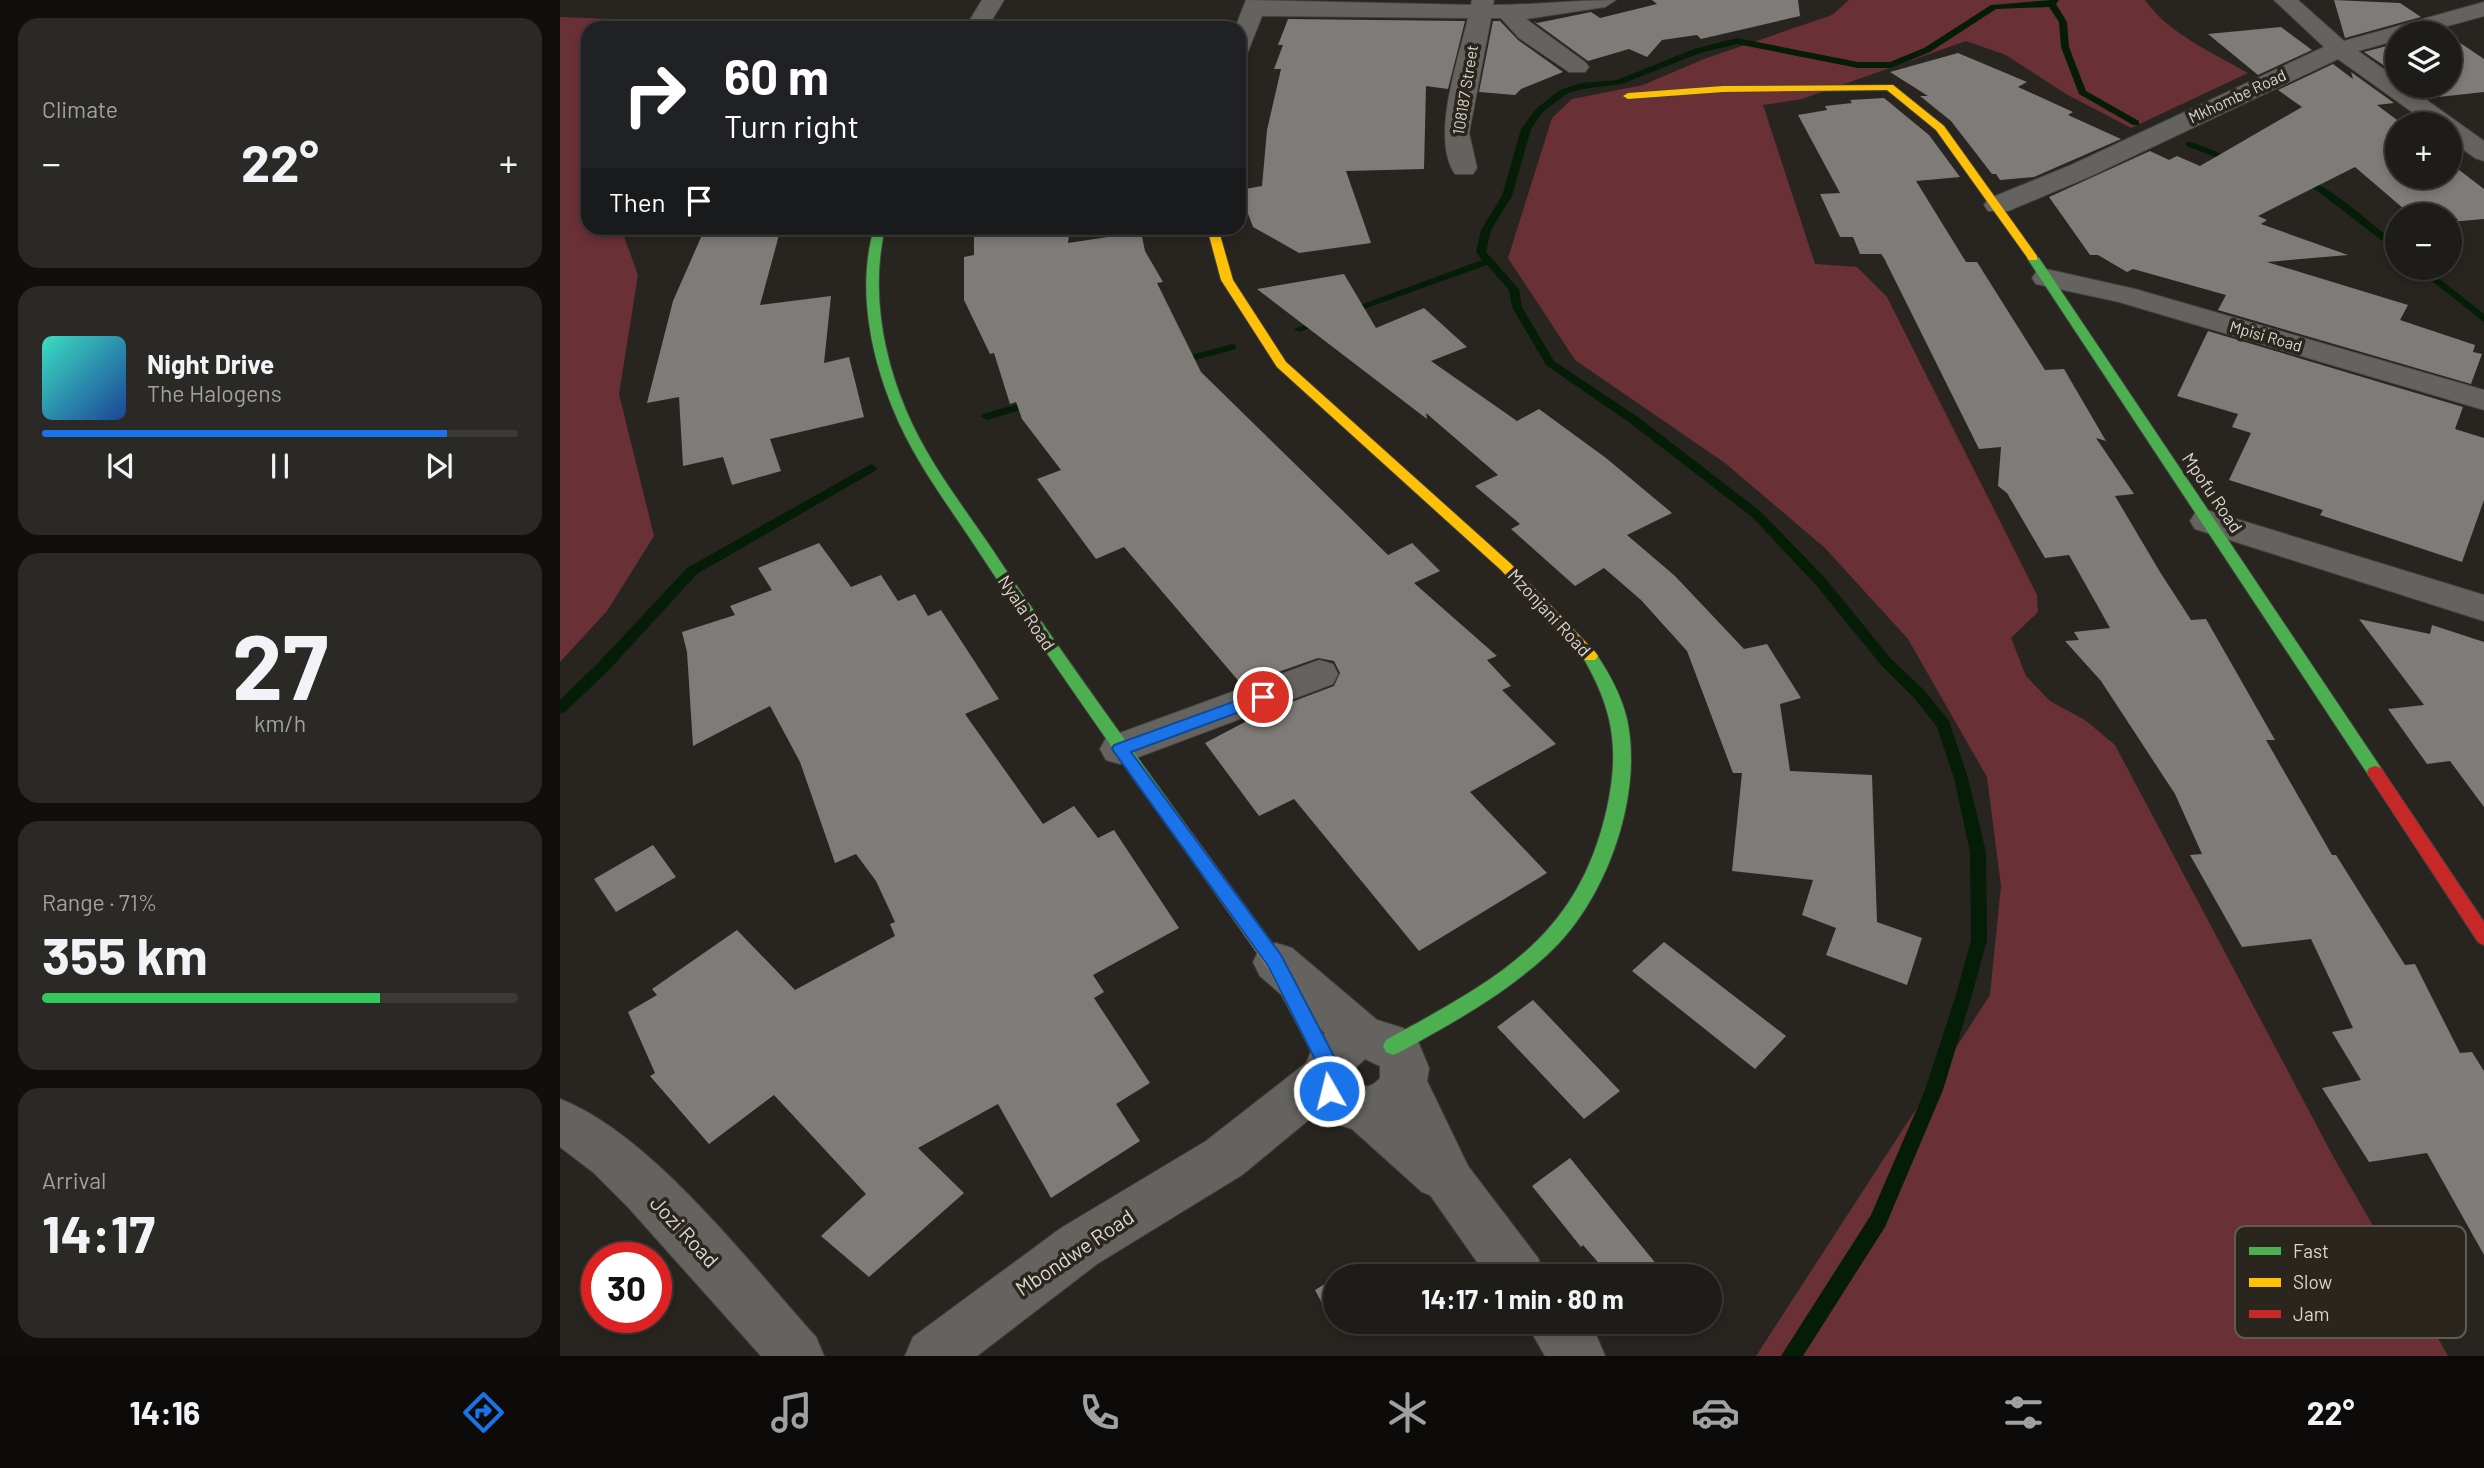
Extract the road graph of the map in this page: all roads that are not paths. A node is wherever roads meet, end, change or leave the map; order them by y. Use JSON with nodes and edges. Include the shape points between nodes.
{"nodes":[{"id":1,"x":993,"y":0,"type":"edge"},
{"id":2,"x":1605,"y":0,"type":"edge"},
{"id":3,"x":2285,"y":0,"type":"edge"},
{"id":4,"x":1256,"y":4,"type":"edge"},
{"id":5,"x":1482,"y":6,"type":"edge"},
{"id":6,"x":2484,"y":9,"type":"edge"},
{"id":7,"x":1507,"y":12,"type":"junction"},
{"id":8,"x":980,"y":21,"type":"edge"},
{"id":9,"x":1246,"y":30,"type":"edge"},
{"id":10,"x":2340,"y":49,"type":"junction"},
{"id":11,"x":1577,"y":67,"type":"dead end"},
{"id":12,"x":1628,"y":96,"type":"dead end"},
{"id":13,"x":2428,"y":112,"type":"edge"},
{"id":14,"x":2462,"y":137,"type":"edge"},
{"id":15,"x":2484,"y":153,"type":"edge"},
{"id":16,"x":1464,"y":168,"type":"dead end"},
{"id":17,"x":1998,"y":205,"type":"junction"},
{"id":18,"x":877,"y":235,"type":"edge"},
{"id":19,"x":1214,"y":235,"type":"edge"},
{"id":20,"x":2046,"y":278,"type":"junction"},
{"id":21,"x":2484,"y":400,"type":"edge"},
{"id":22,"x":2207,"y":521,"type":"junction"},
{"id":23,"x":2484,"y":608,"type":"edge"},
{"id":24,"x":1319,"y":674,"type":"dead end"},
{"id":25,"x":1120,"y":749,"type":"junction"},
{"id":26,"x":2484,"y":937,"type":"edge"},
{"id":27,"x":1274,"y":961,"type":"joint"},
{"id":28,"x":1361,"y":1075,"type":"junction"},
{"id":29,"x":560,"y":1122,"type":"edge"},
{"id":30,"x":1509,"y":1264,"type":"edge"},
{"id":31,"x":1562,"y":1334,"type":"edge"},
{"id":32,"x":797,"y":1356,"type":"edge"},
{"id":33,"x":932,"y":1356,"type":"edge"},
{"id":34,"x":1578,"y":1356,"type":"edge"}],
"edges":[{"from":1,"to":8,"type":"street"},
{"from":2,"to":7,"type":"street"},
{"from":3,"to":10,"type":"street"},
{"from":4,"to":5,"type":"street"},
{"from":4,"to":9,"type":"street"},
{"from":5,"to":7,"type":"street"},
{"from":5,"to":16,"type":"street","name":"108187 Street","via":[[1456,133]]},
{"from":6,"to":10,"type":"street","name":"Mkhombe Road"},
{"from":7,"to":11,"type":"street","via":[[1527,33]]},
{"from":10,"to":13,"type":"street"},
{"from":10,"to":17,"type":"street","name":"Mkhombe Road"},
{"from":12,"to":17,"type":"street","name":"Mpofu Road","via":[[1723,89],[1889,87],[1940,128]]},
{"from":14,"to":15,"type":"street"},
{"from":17,"to":20,"type":"street","name":"Mpofu Road"},
{"from":18,"to":25,"type":"street","name":"Nyala Road","via":[[872,252],[872,308],[892,391],[943,487]]},
{"from":19,"to":28,"type":"street","name":"Mzonjani Road","via":[[1227,280],[1281,364],[1506,567],[1581,643],[1618,706],[1625,754],[1615,820],[1600,871],[1574,914],[1552,940],[1485,995]]},
{"from":20,"to":21,"type":"street","name":"Mpisi Road","via":[[2125,295]]},
{"from":20,"to":22,"type":"street","name":"Mpofu Road"},
{"from":22,"to":23,"type":"street"},
{"from":22,"to":26,"type":"street","name":"Mpofu Road"},
{"from":24,"to":25,"type":"street"},
{"from":25,"to":27,"type":"street","name":"Nyala Road"},
{"from":27,"to":28,"type":"street","name":"Nyala Road"},
{"from":28,"to":30,"type":"street","name":"Nyala Road"},
{"from":28,"to":33,"type":"street","name":"Mbondwe Road","via":[[1079,1247]]},
{"from":29,"to":32,"type":"street","name":"Jozi Road","via":[[590,1137],[629,1172]]},
{"from":31,"to":34,"type":"street"}]}
